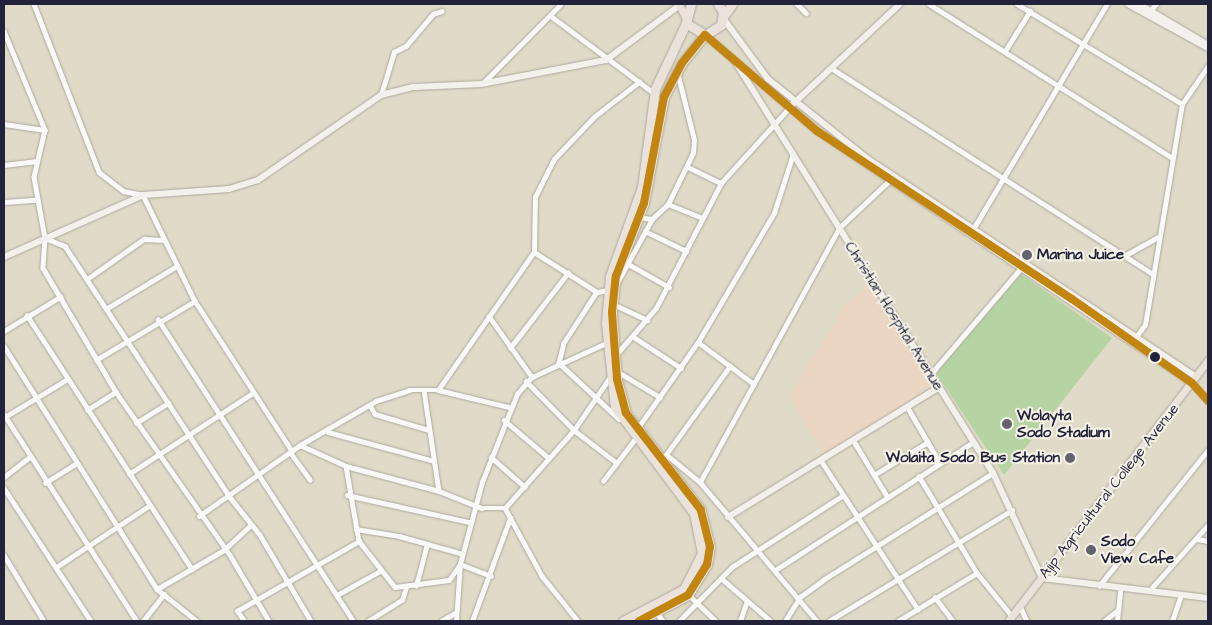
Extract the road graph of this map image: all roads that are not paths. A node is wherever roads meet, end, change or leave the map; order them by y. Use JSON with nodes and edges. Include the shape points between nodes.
{"nodes":[{"id":1,"x":34,"y":4,"type":"edge"},
{"id":2,"x":561,"y":4,"type":"edge"},
{"id":3,"x":679,"y":4,"type":"edge"},
{"id":4,"x":690,"y":4,"type":"edge"},
{"id":5,"x":718,"y":4,"type":"edge"},
{"id":6,"x":732,"y":4,"type":"edge"},
{"id":7,"x":797,"y":4,"type":"edge"},
{"id":8,"x":900,"y":4,"type":"edge"},
{"id":9,"x":929,"y":4,"type":"edge"},
{"id":10,"x":1017,"y":4,"type":"edge"},
{"id":11,"x":1107,"y":4,"type":"edge"},
{"id":12,"x":1128,"y":4,"type":"edge"},
{"id":13,"x":1139,"y":4,"type":"edge"},
{"id":14,"x":1156,"y":4,"type":"edge"},
{"id":15,"x":1151,"y":10,"type":"junction"},
{"id":16,"x":1030,"y":11,"type":"junction"},
{"id":17,"x":442,"y":12,"type":"dead end"},
{"id":18,"x":806,"y":13,"type":"dead end"},
{"id":19,"x":551,"y":16,"type":"junction"},
{"id":20,"x":723,"y":18,"type":"junction"},
{"id":21,"x":686,"y":20,"type":"junction"},
{"id":22,"x":4,"y":31,"type":"edge"},
{"id":23,"x":705,"y":35,"type":"junction"},
{"id":24,"x":1086,"y":44,"type":"junction"},
{"id":25,"x":1208,"y":47,"type":"edge"},
{"id":26,"x":1005,"y":51,"type":"junction"},
{"id":27,"x":606,"y":60,"type":"junction"},
{"id":28,"x":734,"y":60,"type":"junction"},
{"id":29,"x":1208,"y":66,"type":"edge"},
{"id":30,"x":831,"y":68,"type":"junction"},
{"id":31,"x":677,"y":71,"type":"junction"},
{"id":32,"x":639,"y":82,"type":"junction"},
{"id":33,"x":482,"y":84,"type":"junction"},
{"id":34,"x":1061,"y":86,"type":"junction"},
{"id":35,"x":654,"y":93,"type":"junction"},
{"id":36,"x":381,"y":95,"type":"junction"},
{"id":37,"x":795,"y":102,"type":"junction"},
{"id":38,"x":1182,"y":104,"type":"junction"},
{"id":39,"x":788,"y":109,"type":"junction"},
{"id":40,"x":4,"y":124,"type":"edge"},
{"id":41,"x":774,"y":124,"type":"junction"},
{"id":42,"x":45,"y":130,"type":"junction"},
{"id":43,"x":793,"y":154,"type":"junction"},
{"id":44,"x":1171,"y":157,"type":"junction"},
{"id":45,"x":35,"y":161,"type":"junction"},
{"id":46,"x":4,"y":165,"type":"edge"},
{"id":47,"x":688,"y":167,"type":"junction"},
{"id":48,"x":1008,"y":177,"type":"junction"},
{"id":49,"x":892,"y":178,"type":"junction"},
{"id":50,"x":721,"y":182,"type":"junction"},
{"id":51,"x":143,"y":195,"type":"junction"},
{"id":52,"x":36,"y":200,"type":"junction"},
{"id":53,"x":4,"y":202,"type":"edge"},
{"id":54,"x":668,"y":204,"type":"junction"},
{"id":55,"x":637,"y":216,"type":"junction"},
{"id":56,"x":702,"y":218,"type":"junction"},
{"id":57,"x":652,"y":219,"type":"junction"},
{"id":58,"x":839,"y":228,"type":"junction"},
{"id":59,"x":973,"y":230,"type":"junction"},
{"id":60,"x":645,"y":231,"type":"junction"},
{"id":61,"x":45,"y":238,"type":"junction"},
{"id":62,"x":1157,"y":238,"type":"junction"},
{"id":63,"x":164,"y":240,"type":"junction"},
{"id":64,"x":686,"y":251,"type":"junction"},
{"id":65,"x":534,"y":252,"type":"junction"},
{"id":66,"x":1124,"y":256,"type":"junction"},
{"id":67,"x":4,"y":257,"type":"edge"},
{"id":68,"x":630,"y":265,"type":"junction"},
{"id":69,"x":177,"y":266,"type":"junction"},
{"id":70,"x":1022,"y":267,"type":"junction"},
{"id":71,"x":568,"y":273,"type":"junction"},
{"id":72,"x":1154,"y":274,"type":"junction"},
{"id":73,"x":87,"y":279,"type":"junction"},
{"id":74,"x":669,"y":287,"type":"junction"},
{"id":75,"x":611,"y":288,"type":"junction"},
{"id":76,"x":597,"y":292,"type":"junction"},
{"id":77,"x":60,"y":297,"type":"junction"},
{"id":78,"x":195,"y":301,"type":"junction"},
{"id":79,"x":613,"y":304,"type":"junction"},
{"id":80,"x":106,"y":309,"type":"junction"},
{"id":81,"x":27,"y":316,"type":"junction"},
{"id":82,"x":489,"y":316,"type":"junction"},
{"id":83,"x":158,"y":319,"type":"junction"},
{"id":84,"x":648,"y":320,"type":"junction"},
{"id":85,"x":4,"y":331,"type":"edge"},
{"id":86,"x":635,"y":338,"type":"junction"},
{"id":87,"x":127,"y":340,"type":"junction"},
{"id":88,"x":1135,"y":340,"type":"junction"},
{"id":89,"x":608,"y":342,"type":"junction"},
{"id":90,"x":698,"y":342,"type":"junction"},
{"id":91,"x":4,"y":346,"type":"edge"},
{"id":92,"x":510,"y":348,"type":"junction"},
{"id":93,"x":612,"y":356,"type":"junction"},
{"id":94,"x":96,"y":360,"type":"junction"},
{"id":95,"x":1208,"y":360,"type":"edge"},
{"id":96,"x":559,"y":363,"type":"junction"},
{"id":97,"x":730,"y":366,"type":"junction"},
{"id":98,"x":680,"y":368,"type":"junction"},
{"id":99,"x":613,"y":374,"type":"junction"},
{"id":100,"x":930,"y":375,"type":"junction"},
{"id":101,"x":532,"y":377,"type":"junction"},
{"id":102,"x":66,"y":380,"type":"junction"},
{"id":103,"x":1194,"y":380,"type":"junction"},
{"id":104,"x":526,"y":381,"type":"junction"},
{"id":105,"x":754,"y":384,"type":"junction"},
{"id":106,"x":938,"y":388,"type":"junction"},
{"id":107,"x":424,"y":390,"type":"junction"},
{"id":108,"x":438,"y":390,"type":"junction"},
{"id":109,"x":116,"y":392,"type":"junction"},
{"id":110,"x":253,"y":393,"type":"junction"},
{"id":111,"x":595,"y":397,"type":"junction"},
{"id":112,"x":660,"y":398,"type":"junction"},
{"id":113,"x":35,"y":399,"type":"junction"},
{"id":114,"x":1208,"y":401,"type":"edge"},
{"id":115,"x":168,"y":403,"type":"junction"},
{"id":116,"x":370,"y":405,"type":"junction"},
{"id":117,"x":509,"y":407,"type":"junction"},
{"id":118,"x":908,"y":408,"type":"junction"},
{"id":119,"x":87,"y":410,"type":"junction"},
{"id":120,"x":221,"y":414,"type":"junction"},
{"id":121,"x":4,"y":415,"type":"edge"},
{"id":122,"x":504,"y":420,"type":"junction"},
{"id":123,"x":620,"y":420,"type":"junction"},
{"id":124,"x":136,"y":423,"type":"junction"},
{"id":125,"x":429,"y":430,"type":"junction"},
{"id":126,"x":574,"y":430,"type":"junction"},
{"id":127,"x":328,"y":432,"type":"junction"},
{"id":128,"x":634,"y":434,"type":"junction"},
{"id":129,"x":190,"y":436,"type":"junction"},
{"id":130,"x":928,"y":442,"type":"junction"},
{"id":131,"x":973,"y":442,"type":"junction"},
{"id":132,"x":855,"y":443,"type":"junction"},
{"id":133,"x":300,"y":445,"type":"junction"},
{"id":134,"x":1208,"y":450,"type":"edge"},
{"id":135,"x":291,"y":451,"type":"junction"},
{"id":136,"x":157,"y":455,"type":"junction"},
{"id":137,"x":491,"y":457,"type":"junction"},
{"id":138,"x":28,"y":458,"type":"junction"},
{"id":139,"x":549,"y":458,"type":"junction"},
{"id":140,"x":664,"y":458,"type":"junction"},
{"id":141,"x":434,"y":461,"type":"junction"},
{"id":142,"x":617,"y":462,"type":"junction"},
{"id":143,"x":822,"y":462,"type":"junction"},
{"id":144,"x":940,"y":463,"type":"junction"},
{"id":145,"x":76,"y":464,"type":"junction"},
{"id":146,"x":346,"y":466,"type":"junction"},
{"id":147,"x":993,"y":473,"type":"junction"},
{"id":148,"x":129,"y":474,"type":"junction"},
{"id":149,"x":261,"y":475,"type":"junction"},
{"id":150,"x":874,"y":475,"type":"junction"},
{"id":151,"x":919,"y":476,"type":"junction"},
{"id":152,"x":4,"y":477,"type":"edge"},
{"id":153,"x":310,"y":480,"type":"dead end"},
{"id":154,"x":603,"y":481,"type":"dead end"},
{"id":155,"x":700,"y":482,"type":"junction"},
{"id":156,"x":45,"y":483,"type":"junction"},
{"id":157,"x":525,"y":487,"type":"junction"},
{"id":158,"x":4,"y":488,"type":"edge"},
{"id":159,"x":439,"y":491,"type":"junction"},
{"id":160,"x":347,"y":495,"type":"junction"},
{"id":161,"x":229,"y":496,"type":"junction"},
{"id":162,"x":842,"y":496,"type":"junction"},
{"id":163,"x":887,"y":496,"type":"junction"},
{"id":164,"x":475,"y":504,"type":"junction"},
{"id":165,"x":150,"y":505,"type":"junction"},
{"id":166,"x":505,"y":508,"type":"junction"},
{"id":167,"x":938,"y":508,"type":"junction"},
{"id":168,"x":1012,"y":510,"type":"junction"},
{"id":169,"x":199,"y":516,"type":"junction"},
{"id":170,"x":728,"y":517,"type":"junction"},
{"id":171,"x":857,"y":517,"type":"junction"},
{"id":172,"x":469,"y":522,"type":"junction"},
{"id":173,"x":1208,"y":525,"type":"edge"},
{"id":174,"x":117,"y":526,"type":"junction"},
{"id":175,"x":250,"y":526,"type":"junction"},
{"id":176,"x":356,"y":530,"type":"junction"},
{"id":177,"x":1197,"y":540,"type":"junction"},
{"id":178,"x":359,"y":541,"type":"junction"},
{"id":179,"x":1208,"y":541,"type":"edge"},
{"id":180,"x":958,"y":542,"type":"junction"},
{"id":181,"x":427,"y":544,"type":"junction"},
{"id":182,"x":87,"y":548,"type":"junction"},
{"id":183,"x":875,"y":548,"type":"junction"},
{"id":184,"x":224,"y":550,"type":"junction"},
{"id":185,"x":757,"y":550,"type":"junction"},
{"id":186,"x":460,"y":553,"type":"junction"},
{"id":187,"x":4,"y":555,"type":"edge"},
{"id":188,"x":319,"y":563,"type":"junction"},
{"id":189,"x":460,"y":564,"type":"junction"},
{"id":190,"x":58,"y":566,"type":"junction"},
{"id":191,"x":192,"y":569,"type":"junction"},
{"id":192,"x":777,"y":569,"type":"junction"},
{"id":193,"x":380,"y":571,"type":"junction"},
{"id":194,"x":977,"y":573,"type":"junction"},
{"id":195,"x":491,"y":576,"type":"junction"},
{"id":196,"x":720,"y":578,"type":"junction"},
{"id":197,"x":1042,"y":578,"type":"junction"},
{"id":198,"x":288,"y":580,"type":"junction"},
{"id":199,"x":896,"y":580,"type":"junction"},
{"id":200,"x":416,"y":586,"type":"junction"},
{"id":201,"x":1098,"y":587,"type":"junction"},
{"id":202,"x":406,"y":588,"type":"junction"},
{"id":203,"x":157,"y":589,"type":"junction"},
{"id":204,"x":1120,"y":590,"type":"junction"},
{"id":205,"x":1148,"y":592,"type":"junction"},
{"id":206,"x":164,"y":594,"type":"junction"},
{"id":207,"x":689,"y":595,"type":"junction"},
{"id":208,"x":1181,"y":595,"type":"junction"},
{"id":209,"x":337,"y":596,"type":"junction"},
{"id":210,"x":800,"y":597,"type":"junction"},
{"id":211,"x":935,"y":597,"type":"junction"},
{"id":212,"x":1208,"y":598,"type":"edge"},
{"id":213,"x":257,"y":600,"type":"junction"},
{"id":214,"x":748,"y":601,"type":"junction"},
{"id":215,"x":1020,"y":606,"type":"junction"},
{"id":216,"x":918,"y":609,"type":"junction"},
{"id":217,"x":1118,"y":610,"type":"junction"},
{"id":218,"x":455,"y":613,"type":"junction"},
{"id":219,"x":657,"y":613,"type":"junction"},
{"id":220,"x":1010,"y":619,"type":"edge"},
{"id":221,"x":44,"y":621,"type":"edge"},
{"id":222,"x":91,"y":621,"type":"edge"},
{"id":223,"x":137,"y":621,"type":"edge"},
{"id":224,"x":143,"y":621,"type":"edge"},
{"id":225,"x":197,"y":621,"type":"edge"},
{"id":226,"x":244,"y":621,"type":"edge"},
{"id":227,"x":269,"y":621,"type":"edge"},
{"id":228,"x":311,"y":621,"type":"edge"},
{"id":229,"x":353,"y":621,"type":"edge"},
{"id":230,"x":368,"y":621,"type":"edge"},
{"id":231,"x":441,"y":621,"type":"edge"},
{"id":232,"x":456,"y":621,"type":"edge"},
{"id":233,"x":472,"y":621,"type":"edge"},
{"id":234,"x":578,"y":621,"type":"edge"},
{"id":235,"x":623,"y":621,"type":"edge"},
{"id":236,"x":639,"y":621,"type":"edge"},
{"id":237,"x":663,"y":621,"type":"edge"},
{"id":238,"x":679,"y":621,"type":"edge"},
{"id":239,"x":716,"y":621,"type":"edge"},
{"id":240,"x":740,"y":621,"type":"edge"},
{"id":241,"x":771,"y":621,"type":"edge"},
{"id":242,"x":785,"y":621,"type":"edge"},
{"id":243,"x":817,"y":621,"type":"edge"},
{"id":244,"x":829,"y":621,"type":"edge"},
{"id":245,"x":898,"y":621,"type":"edge"},
{"id":246,"x":953,"y":621,"type":"edge"},
{"id":247,"x":1028,"y":621,"type":"edge"},
{"id":248,"x":1104,"y":621,"type":"edge"},
{"id":249,"x":1118,"y":621,"type":"edge"},
{"id":250,"x":1172,"y":621,"type":"edge"}],
"edges":[{"from":1,"to":51,"type":"street","via":[[98,172],[122,191]]},
{"from":2,"to":19,"type":"street"},
{"from":3,"to":21,"type":"main road"},
{"from":3,"to":27,"type":"main road"},
{"from":4,"to":21,"type":"highway"},
{"from":5,"to":20,"type":"highway"},
{"from":6,"to":20,"type":"highway"},
{"from":7,"to":18,"type":"street"},
{"from":8,"to":30,"type":"main road"},
{"from":9,"to":26,"type":"street"},
{"from":10,"to":16,"type":"street"},
{"from":11,"to":24,"type":"street"},
{"from":12,"to":25,"type":"main road"},
{"from":13,"to":15,"type":"main road"},
{"from":14,"to":15,"type":"street"},
{"from":15,"to":25,"type":"main road"},
{"from":16,"to":24,"type":"street"},
{"from":16,"to":26,"type":"street"},
{"from":17,"to":36,"type":"street","via":[[433,14],[406,46],[394,52]]},
{"from":19,"to":27,"type":"street"},
{"from":19,"to":33,"type":"street"},
{"from":20,"to":23,"type":"highway","via":[[718,30]]},
{"from":20,"to":37,"type":"main road","via":[[755,66]]},
{"from":21,"to":23,"type":"highway"},
{"from":21,"to":35,"type":"highway"},
{"from":22,"to":42,"type":"street"},
{"from":23,"to":28,"type":"main road"},
{"from":23,"to":31,"type":"highway"},
{"from":24,"to":34,"type":"street"},
{"from":24,"to":38,"type":"street"},
{"from":26,"to":34,"type":"street"},
{"from":27,"to":32,"type":"street"},
{"from":27,"to":33,"type":"main road"},
{"from":28,"to":39,"type":"main road"},
{"from":28,"to":41,"type":"main road","name":"Christian Hospital Avenue"},
{"from":29,"to":38,"type":"street"},
{"from":30,"to":37,"type":"main road"},
{"from":30,"to":48,"type":"street"},
{"from":31,"to":47,"type":"street","via":[[695,143]]},
{"from":31,"to":55,"type":"highway","via":[[664,97]]},
{"from":32,"to":35,"type":"street"},
{"from":32,"to":65,"type":"street","via":[[595,116],[541,179],[535,197]]},
{"from":33,"to":36,"type":"main road","via":[[414,88]]},
{"from":34,"to":44,"type":"street"},
{"from":34,"to":48,"type":"street"},
{"from":35,"to":55,"type":"highway"},
{"from":36,"to":51,"type":"main road","via":[[258,180],[229,189]]},
{"from":37,"to":39,"type":"main road"},
{"from":37,"to":49,"type":"main road"},
{"from":38,"to":44,"type":"street"},
{"from":39,"to":41,"type":"street"},
{"from":39,"to":49,"type":"main road"},
{"from":40,"to":42,"type":"street"},
{"from":41,"to":43,"type":"main road","name":"Christian Hospital Avenue"},
{"from":41,"to":50,"type":"street"},
{"from":42,"to":45,"type":"street"},
{"from":43,"to":58,"type":"main road","name":"Christian Hospital Avenue"},
{"from":43,"to":90,"type":"street","via":[[774,213]]},
{"from":44,"to":62,"type":"street"},
{"from":45,"to":46,"type":"street"},
{"from":45,"to":52,"type":"street"},
{"from":47,"to":50,"type":"street"},
{"from":47,"to":54,"type":"street"},
{"from":48,"to":59,"type":"street"},
{"from":48,"to":66,"type":"street"},
{"from":49,"to":58,"type":"street"},
{"from":49,"to":59,"type":"main road"},
{"from":50,"to":56,"type":"street"},
{"from":51,"to":61,"type":"main road"},
{"from":51,"to":63,"type":"street"},
{"from":52,"to":53,"type":"street"},
{"from":52,"to":61,"type":"street"},
{"from":54,"to":56,"type":"street"},
{"from":54,"to":57,"type":"street"},
{"from":55,"to":57,"type":"street"},
{"from":55,"to":75,"type":"highway"},
{"from":56,"to":64,"type":"street"},
{"from":57,"to":60,"type":"street"},
{"from":58,"to":100,"type":"main road","name":"Christian Hospital Avenue"},
{"from":58,"to":105,"type":"street"},
{"from":59,"to":70,"type":"main road"},
{"from":59,"to":88,"type":"main road"},
{"from":60,"to":64,"type":"street"},
{"from":60,"to":68,"type":"street"},
{"from":61,"to":67,"type":"main road"},
{"from":61,"to":73,"type":"street","via":[[65,246]]},
{"from":61,"to":77,"type":"street","via":[[43,268]]},
{"from":62,"to":66,"type":"street"},
{"from":62,"to":72,"type":"street"},
{"from":63,"to":69,"type":"street"},
{"from":63,"to":73,"type":"street","via":[[144,239]]},
{"from":64,"to":74,"type":"street"},
{"from":65,"to":71,"type":"street"},
{"from":65,"to":82,"type":"street"},
{"from":66,"to":72,"type":"street"},
{"from":68,"to":74,"type":"street"},
{"from":68,"to":75,"type":"street"},
{"from":69,"to":78,"type":"street"},
{"from":69,"to":80,"type":"street"},
{"from":70,"to":88,"type":"main road"},
{"from":70,"to":100,"type":"street"},
{"from":71,"to":76,"type":"street"},
{"from":71,"to":92,"type":"street"},
{"from":72,"to":88,"type":"street","via":[[1145,325]]},
{"from":73,"to":80,"type":"street"},
{"from":74,"to":84,"type":"street"},
{"from":75,"to":76,"type":"street"},
{"from":75,"to":79,"type":"highway"},
{"from":75,"to":89,"type":"highway"},
{"from":76,"to":96,"type":"street","via":[[564,343]]},
{"from":77,"to":81,"type":"street"},
{"from":77,"to":94,"type":"street"},
{"from":78,"to":83,"type":"street"},
{"from":78,"to":110,"type":"street"},
{"from":79,"to":84,"type":"street"},
{"from":79,"to":93,"type":"highway"},
{"from":80,"to":87,"type":"street"},
{"from":81,"to":85,"type":"street"},
{"from":81,"to":102,"type":"street"},
{"from":82,"to":92,"type":"street"},
{"from":82,"to":108,"type":"street"},
{"from":83,"to":87,"type":"street"},
{"from":83,"to":120,"type":"street"},
{"from":84,"to":86,"type":"street"},
{"from":86,"to":93,"type":"street"},
{"from":86,"to":98,"type":"street"},
{"from":87,"to":94,"type":"street"},
{"from":87,"to":115,"type":"street"},
{"from":88,"to":103,"type":"main road"},
{"from":89,"to":93,"type":"highway"},
{"from":89,"to":96,"type":"street"},
{"from":90,"to":97,"type":"street"},
{"from":90,"to":98,"type":"street"},
{"from":91,"to":113,"type":"street"},
{"from":92,"to":101,"type":"street"},
{"from":93,"to":99,"type":"highway"},
{"from":94,"to":109,"type":"street"},
{"from":95,"to":103,"type":"main road","name":"Ajip Agricultural College Avenue"},
{"from":96,"to":101,"type":"street"},
{"from":96,"to":111,"type":"street"},
{"from":97,"to":105,"type":"street"},
{"from":97,"to":140,"type":"street"},
{"from":98,"to":112,"type":"street"},
{"from":99,"to":111,"type":"street"},
{"from":99,"to":112,"type":"street"},
{"from":99,"to":123,"type":"highway"},
{"from":99,"to":128,"type":"highway"},
{"from":100,"to":106,"type":"main road","name":"Christian Hospital Avenue"},
{"from":101,"to":104,"type":"street"},
{"from":102,"to":113,"type":"street"},
{"from":102,"to":119,"type":"street"},
{"from":103,"to":114,"type":"street"},
{"from":103,"to":197,"type":"main road","name":"Ajip Agricultural College Avenue"},
{"from":104,"to":117,"type":"street"},
{"from":104,"to":126,"type":"street"},
{"from":105,"to":155,"type":"street"},
{"from":106,"to":118,"type":"main road"},
{"from":106,"to":131,"type":"main road","name":"Christian Hospital Avenue"},
{"from":107,"to":108,"type":"street"},
{"from":107,"to":116,"type":"street","via":[[409,390]]},
{"from":107,"to":125,"type":"street"},
{"from":108,"to":117,"type":"street"},
{"from":109,"to":119,"type":"street"},
{"from":109,"to":124,"type":"street"},
{"from":110,"to":120,"type":"street"},
{"from":110,"to":135,"type":"street"},
{"from":111,"to":123,"type":"street"},
{"from":111,"to":126,"type":"street"},
{"from":112,"to":128,"type":"street"},
{"from":113,"to":121,"type":"street"},
{"from":113,"to":145,"type":"street"},
{"from":115,"to":124,"type":"street"},
{"from":115,"to":129,"type":"street"},
{"from":116,"to":125,"type":"street","via":[[375,414]]},
{"from":116,"to":127,"type":"street"},
{"from":117,"to":122,"type":"street"},
{"from":118,"to":130,"type":"street"},
{"from":118,"to":132,"type":"main road"},
{"from":119,"to":148,"type":"street"},
{"from":120,"to":129,"type":"street"},
{"from":120,"to":149,"type":"street"},
{"from":121,"to":138,"type":"street"},
{"from":122,"to":137,"type":"street"},
{"from":122,"to":139,"type":"street"},
{"from":123,"to":128,"type":"highway"},
{"from":124,"to":136,"type":"street"},
{"from":125,"to":141,"type":"street"},
{"from":126,"to":139,"type":"street"},
{"from":126,"to":142,"type":"street"},
{"from":127,"to":133,"type":"street"},
{"from":127,"to":141,"type":"street"},
{"from":128,"to":140,"type":"highway"},
{"from":128,"to":142,"type":"street"},
{"from":128,"to":207,"type":"highway","via":[[700,526],[702,553]]},
{"from":129,"to":136,"type":"street"},
{"from":129,"to":161,"type":"street"},
{"from":130,"to":144,"type":"street"},
{"from":130,"to":150,"type":"street"},
{"from":131,"to":144,"type":"street"},
{"from":131,"to":147,"type":"main road","name":"Christian Hospital Avenue"},
{"from":132,"to":143,"type":"main road"},
{"from":132,"to":150,"type":"street"},
{"from":133,"to":135,"type":"street"},
{"from":133,"to":146,"type":"street"},
{"from":134,"to":201,"type":"street"},
{"from":135,"to":149,"type":"street"},
{"from":135,"to":153,"type":"street"},
{"from":136,"to":148,"type":"street"},
{"from":136,"to":169,"type":"street"},
{"from":137,"to":157,"type":"street"},
{"from":137,"to":164,"type":"street"},
{"from":138,"to":152,"type":"street"},
{"from":138,"to":156,"type":"street"},
{"from":139,"to":157,"type":"street"},
{"from":140,"to":155,"type":"street"},
{"from":140,"to":207,"type":"highway","via":[[701,510],[710,535],[707,565]]},
{"from":141,"to":159,"type":"street"},
{"from":142,"to":154,"type":"street"},
{"from":143,"to":162,"type":"street"},
{"from":143,"to":170,"type":"main road"},
{"from":144,"to":151,"type":"street"},
{"from":145,"to":156,"type":"street"},
{"from":145,"to":174,"type":"street"},
{"from":146,"to":159,"type":"street"},
{"from":146,"to":160,"type":"street"},
{"from":147,"to":167,"type":"street"},
{"from":147,"to":168,"type":"main road","name":"Christian Hospital Avenue"},
{"from":148,"to":165,"type":"street"},
{"from":149,"to":161,"type":"street"},
{"from":149,"to":188,"type":"street"},
{"from":150,"to":163,"type":"street"},
{"from":151,"to":163,"type":"street"},
{"from":151,"to":167,"type":"street"},
{"from":155,"to":170,"type":"street"},
{"from":156,"to":182,"type":"street"},
{"from":157,"to":166,"type":"street"},
{"from":158,"to":190,"type":"street"},
{"from":159,"to":164,"type":"street"},
{"from":160,"to":172,"type":"street"},
{"from":160,"to":176,"type":"street"},
{"from":161,"to":169,"type":"street"},
{"from":161,"to":175,"type":"street"},
{"from":162,"to":171,"type":"street"},
{"from":162,"to":185,"type":"street"},
{"from":163,"to":171,"type":"street"},
{"from":164,"to":166,"type":"street"},
{"from":164,"to":172,"type":"street"},
{"from":165,"to":174,"type":"street"},
{"from":165,"to":191,"type":"street"},
{"from":166,"to":195,"type":"street","via":[[511,520]]},
{"from":166,"to":234,"type":"street","via":[[542,576]]},
{"from":167,"to":180,"type":"street"},
{"from":167,"to":183,"type":"street"},
{"from":168,"to":180,"type":"street"},
{"from":168,"to":197,"type":"main road","name":"Christian Hospital Avenue"},
{"from":169,"to":184,"type":"street"},
{"from":170,"to":185,"type":"street"},
{"from":171,"to":183,"type":"street"},
{"from":171,"to":192,"type":"street"},
{"from":172,"to":186,"type":"street"},
{"from":173,"to":177,"type":"street"},
{"from":174,"to":182,"type":"street"},
{"from":174,"to":203,"type":"street"},
{"from":175,"to":184,"type":"street"},
{"from":175,"to":198,"type":"street"},
{"from":176,"to":178,"type":"street"},
{"from":176,"to":181,"type":"street"},
{"from":177,"to":179,"type":"street"},
{"from":177,"to":205,"type":"street"},
{"from":178,"to":188,"type":"street"},
{"from":178,"to":193,"type":"street"},
{"from":180,"to":194,"type":"street"},
{"from":180,"to":199,"type":"street"},
{"from":181,"to":186,"type":"street"},
{"from":181,"to":200,"type":"street"},
{"from":182,"to":190,"type":"street"},
{"from":182,"to":223,"type":"street"},
{"from":183,"to":199,"type":"street"},
{"from":183,"to":210,"type":"street"},
{"from":184,"to":191,"type":"street"},
{"from":184,"to":213,"type":"street"},
{"from":185,"to":192,"type":"street"},
{"from":185,"to":196,"type":"street"},
{"from":186,"to":189,"type":"street"},
{"from":187,"to":221,"type":"street"},
{"from":188,"to":198,"type":"street"},
{"from":188,"to":209,"type":"street"},
{"from":189,"to":195,"type":"street"},
{"from":189,"to":200,"type":"street","via":[[449,580]]},
{"from":189,"to":218,"type":"street"},
{"from":190,"to":222,"type":"street"},
{"from":191,"to":203,"type":"street"},
{"from":192,"to":210,"type":"street"},
{"from":193,"to":202,"type":"street","via":[[395,587]]},
{"from":193,"to":209,"type":"street"},
{"from":194,"to":211,"type":"street"},
{"from":194,"to":220,"type":"street"},
{"from":195,"to":233,"type":"street"},
{"from":196,"to":207,"type":"street"},
{"from":196,"to":214,"type":"street"},
{"from":197,"to":201,"type":"main road"},
{"from":197,"to":215,"type":"main road","name":"Ajip Agricultural College Avenue"},
{"from":198,"to":213,"type":"street"},
{"from":198,"to":228,"type":"street"},
{"from":199,"to":216,"type":"street"},
{"from":199,"to":244,"type":"street"},
{"from":200,"to":202,"type":"street"},
{"from":201,"to":204,"type":"main road"},
{"from":202,"to":230,"type":"street","via":[[402,600]]},
{"from":203,"to":206,"type":"street"},
{"from":204,"to":205,"type":"main road"},
{"from":204,"to":217,"type":"street"},
{"from":205,"to":208,"type":"main road"},
{"from":206,"to":224,"type":"street"},
{"from":206,"to":225,"type":"street"},
{"from":207,"to":219,"type":"highway"},
{"from":207,"to":235,"type":"highway"},
{"from":207,"to":238,"type":"street"},
{"from":207,"to":239,"type":"street"},
{"from":208,"to":212,"type":"main road"},
{"from":208,"to":250,"type":"street"},
{"from":209,"to":229,"type":"street"},
{"from":210,"to":242,"type":"street"},
{"from":210,"to":243,"type":"street"},
{"from":211,"to":216,"type":"street"},
{"from":211,"to":246,"type":"street"},
{"from":213,"to":226,"type":"street","via":[[237,610]]},
{"from":213,"to":227,"type":"street"},
{"from":214,"to":240,"type":"street"},
{"from":214,"to":241,"type":"street"},
{"from":215,"to":220,"type":"main road","name":"Ajip Agricultural College Avenue"},
{"from":215,"to":247,"type":"street"},
{"from":216,"to":245,"type":"street"},
{"from":217,"to":248,"type":"street"},
{"from":217,"to":249,"type":"street"},
{"from":218,"to":231,"type":"street"},
{"from":218,"to":232,"type":"street"},
{"from":219,"to":236,"type":"highway"},
{"from":219,"to":237,"type":"street"}]}
